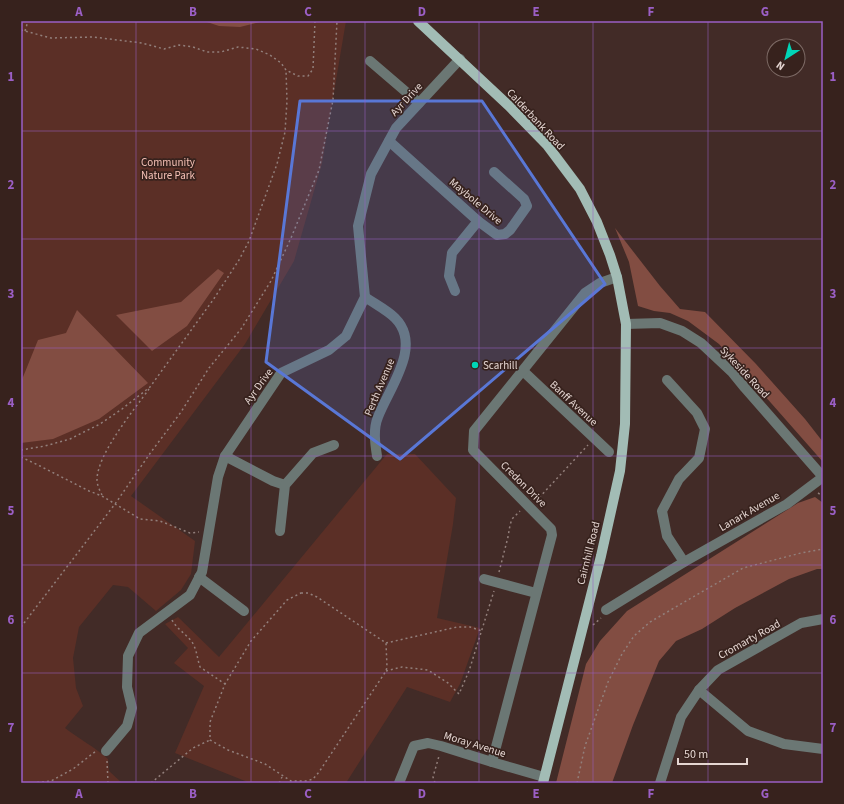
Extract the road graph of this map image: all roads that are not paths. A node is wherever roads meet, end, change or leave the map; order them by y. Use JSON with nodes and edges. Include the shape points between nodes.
{"nodes":[{"id":1,"x":418,"y":21,"type":"edge"},
{"id":2,"x":460,"y":59,"type":"junction"},
{"id":3,"x":370,"y":61,"type":"dead end"},
{"id":4,"x":419,"y":103,"type":"junction"},
{"id":5,"x":389,"y":141,"type":"junction"},
{"id":6,"x":494,"y":172,"type":"dead end"},
{"id":7,"x":478,"y":221,"type":"junction"},
{"id":8,"x":617,"y":277,"type":"junction"},
{"id":9,"x":455,"y":291,"type":"dead end"},
{"id":10,"x":365,"y":297,"type":"junction"},
{"id":11,"x":626,"y":324,"type":"junction"},
{"id":12,"x":523,"y":371,"type":"junction"},
{"id":13,"x":667,"y":380,"type":"dead end"},
{"id":14,"x":334,"y":445,"type":"dead end"},
{"id":15,"x":610,"y":452,"type":"dead end"},
{"id":16,"x":225,"y":456,"type":"junction"},
{"id":17,"x":377,"y":456,"type":"dead end"},
{"id":18,"x":823,"y":477,"type":"edge"},
{"id":19,"x":285,"y":485,"type":"junction"},
{"id":20,"x":280,"y":531,"type":"dead end"},
{"id":21,"x":684,"y":562,"type":"junction"},
{"id":22,"x":199,"y":577,"type":"junction"},
{"id":23,"x":484,"y":579,"type":"dead end"},
{"id":24,"x":536,"y":593,"type":"junction"},
{"id":25,"x":606,"y":610,"type":"dead end"},
{"id":26,"x":244,"y":611,"type":"dead end"},
{"id":27,"x":823,"y":619,"type":"edge"},
{"id":28,"x":699,"y":690,"type":"junction"},
{"id":29,"x":823,"y":749,"type":"edge"},
{"id":30,"x":106,"y":751,"type":"road end"},
{"id":31,"x":492,"y":762,"type":"junction"},
{"id":32,"x":543,"y":780,"type":"edge"},
{"id":33,"x":399,"y":783,"type":"edge"},
{"id":34,"x":660,"y":783,"type":"edge"}],
"edges":[{"from":1,"to":2,"type":"main road","name":"Calderbank Road"},
{"from":2,"to":4,"type":"street","name":"Ayr Drive"},
{"from":2,"to":8,"type":"main road","name":"Calderbank Road","via":[[547,145],[580,189],[597,222]]},
{"from":3,"to":4,"type":"street"},
{"from":4,"to":5,"type":"street","name":"Ayr Drive","via":[[396,128]]},
{"from":5,"to":7,"type":"street","name":"Maybole Drive"},
{"from":5,"to":10,"type":"street","name":"Ayr Drive","via":[[371,174],[358,226]]},
{"from":6,"to":7,"type":"street","name":"Maybole Drive","via":[[524,200],[527,206],[505,234],[497,235]]},
{"from":7,"to":9,"type":"street","via":[[452,253],[450,276]]},
{"from":8,"to":11,"type":"main road","name":"Calderbank Road"},
{"from":8,"to":12,"type":"street","name":"Credon Drive","via":[[600,283],[585,293]]},
{"from":10,"to":16,"type":"street","name":"Ayr Drive","via":[[346,336],[329,350],[281,373]]},
{"from":10,"to":17,"type":"street","name":"Perth Avenue","via":[[395,319],[405,334],[405,356],[377,418],[374,441]]},
{"from":11,"to":18,"type":"street","name":"Sykeside Road","via":[[660,323],[682,331],[701,343],[732,372]]},
{"from":11,"to":32,"type":"main road","name":"Cairnhill Road","via":[[625,424],[620,471]]},
{"from":12,"to":15,"type":"street","name":"Banff Avenue"},
{"from":12,"to":24,"type":"street","name":"Credon Drive","via":[[474,432],[473,450],[551,529],[552,535]]},
{"from":13,"to":21,"type":"street","via":[[697,413],[705,429],[699,458],[679,479],[662,510],[667,536]]},
{"from":14,"to":19,"type":"street","via":[[312,453]]},
{"from":16,"to":19,"type":"street","via":[[272,481]]},
{"from":16,"to":22,"type":"street","name":"Ayr Drive","via":[[218,477],[202,572]]},
{"from":18,"to":21,"type":"street","name":"Lanark Avenue","via":[[787,504]]},
{"from":19,"to":20,"type":"street"},
{"from":21,"to":25,"type":"street","name":"Lanark Avenue"},
{"from":22,"to":26,"type":"street"},
{"from":22,"to":30,"type":"street","name":"Ayr Drive","via":[[190,595],[139,633],[128,656],[127,687],[132,708],[127,726]]},
{"from":23,"to":24,"type":"street"},
{"from":24,"to":31,"type":"street","name":"Credon Drive"},
{"from":27,"to":28,"type":"street","name":"Cromarty Road","via":[[801,624],[718,670]]},
{"from":28,"to":29,"type":"street","via":[[748,731],[784,744]]},
{"from":28,"to":34,"type":"street","name":"Cromarty Road","via":[[681,717]]},
{"from":31,"to":32,"type":"street","name":"Moray Avenue"},
{"from":31,"to":33,"type":"street","name":"Moray Avenue","via":[[428,743],[414,746]]}]}
